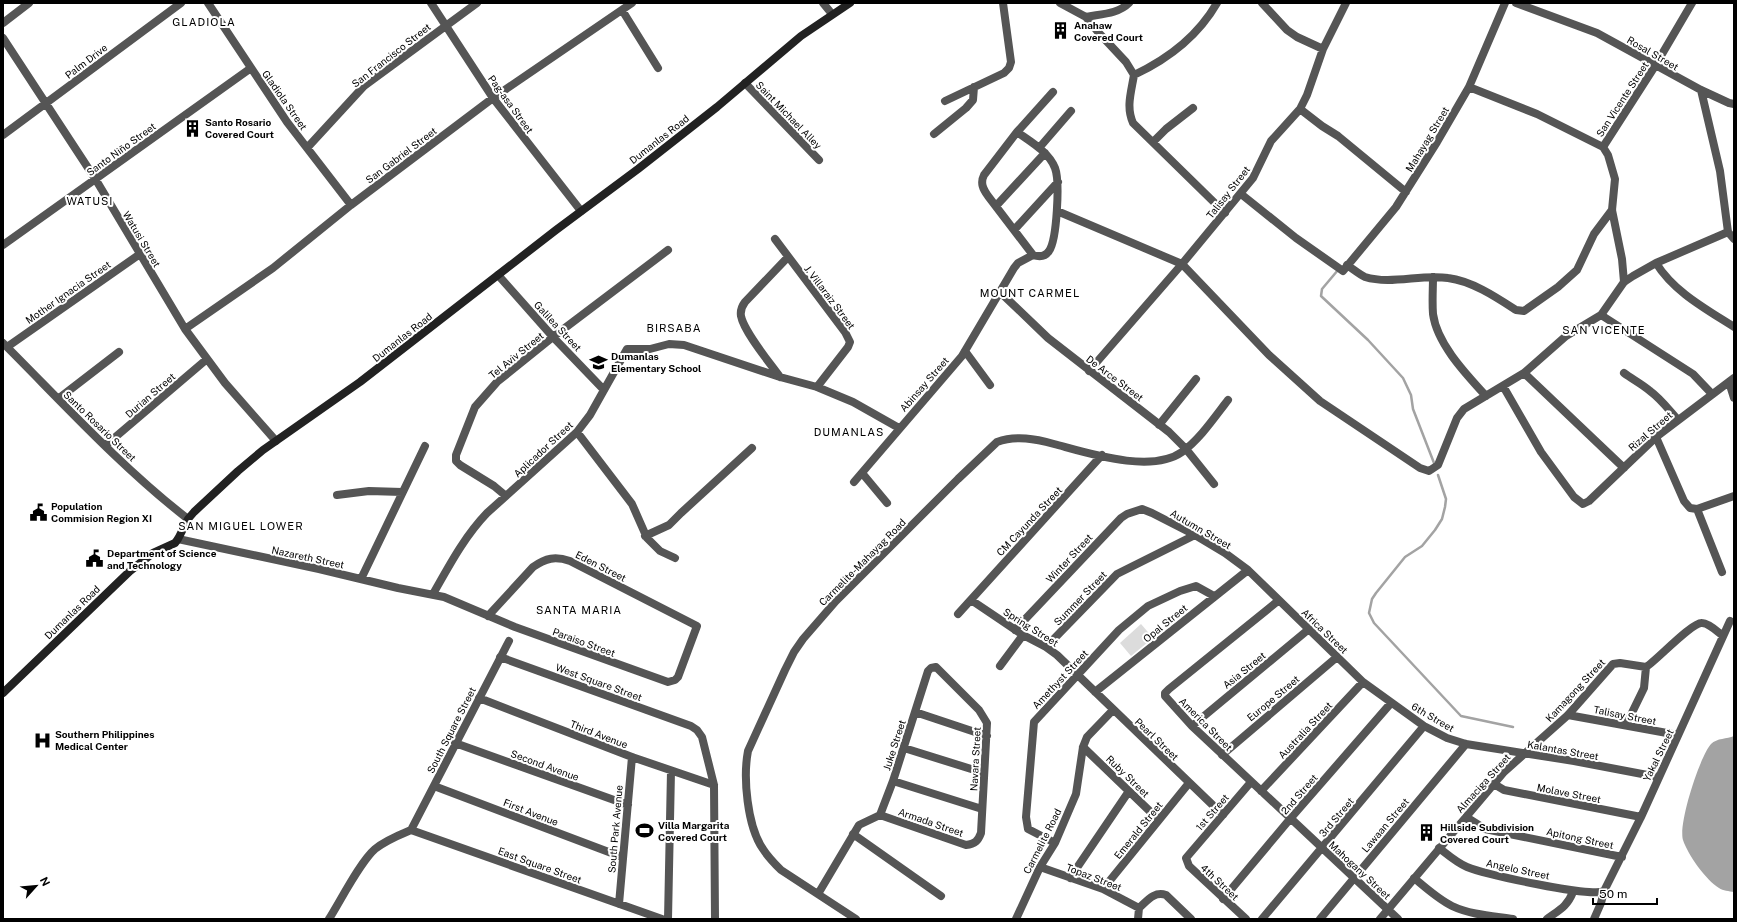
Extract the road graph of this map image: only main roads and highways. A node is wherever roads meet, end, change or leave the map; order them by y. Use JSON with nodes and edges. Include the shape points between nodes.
{"nodes":[{"id":1,"x":850,"y":3,"type":"edge"},
{"id":2,"x":3,"y":693,"type":"edge"}],
"edges":[{"from":1,"to":2,"type":"main road","name":"Dumanlas Road","via":[[801,36],[644,164],[360,382],[244,465],[188,519],[175,543],[153,553],[130,571]]}]}
